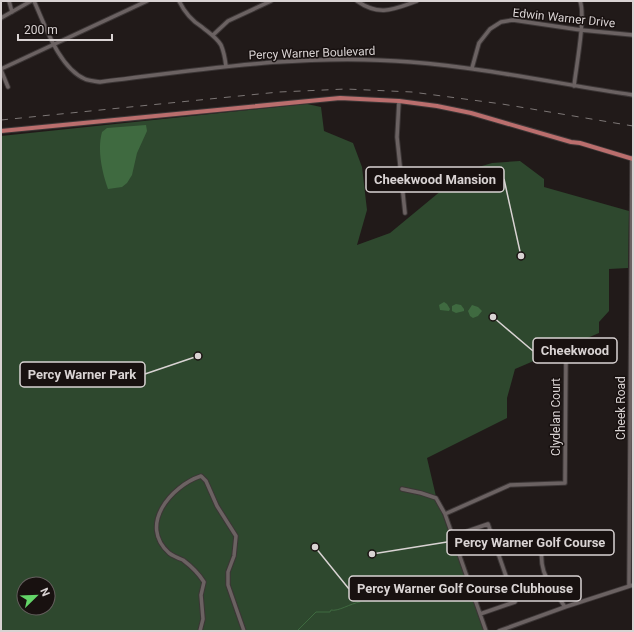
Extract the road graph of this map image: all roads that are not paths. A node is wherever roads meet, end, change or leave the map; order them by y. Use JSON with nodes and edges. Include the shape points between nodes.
{"nodes":[{"id":1,"x":9,"y":1,"type":"edge"},
{"id":2,"x":31,"y":1,"type":"edge"},
{"id":3,"x":34,"y":1,"type":"edge"},
{"id":4,"x":147,"y":1,"type":"edge"},
{"id":5,"x":179,"y":1,"type":"edge"},
{"id":6,"x":271,"y":1,"type":"edge"},
{"id":7,"x":357,"y":1,"type":"edge"},
{"id":8,"x":417,"y":1,"type":"edge"},
{"id":9,"x":580,"y":1,"type":"edge"},
{"id":10,"x":12,"y":12,"type":"junction"},
{"id":11,"x":1,"y":18,"type":"edge"},
{"id":12,"x":581,"y":30,"type":"junction"},
{"id":13,"x":213,"y":35,"type":"junction"},
{"id":14,"x":633,"y":35,"type":"edge"},
{"id":15,"x":54,"y":44,"type":"junction"},
{"id":16,"x":226,"y":66,"type":"junction"},
{"id":17,"x":472,"y":68,"type":"junction"},
{"id":18,"x":1,"y":69,"type":"edge"},
{"id":19,"x":574,"y":86,"type":"junction"},
{"id":20,"x":8,"y":87,"type":"dead end"},
{"id":21,"x":633,"y":95,"type":"edge"},
{"id":22,"x":399,"y":101,"type":"junction"},
{"id":23,"x":1,"y":130,"type":"edge"},
{"id":24,"x":632,"y":159,"type":"edge"},
{"id":25,"x":405,"y":214,"type":"dead end"},
{"id":26,"x":566,"y":351,"type":"dead end"},
{"id":27,"x":402,"y":489,"type":"dead end"},
{"id":28,"x":445,"y":514,"type":"junction"},
{"id":29,"x":453,"y":536,"type":"junction"},
{"id":30,"x":544,"y":539,"type":"dead end"},
{"id":31,"x":631,"y":585,"type":"edge"},
{"id":32,"x":565,"y":607,"type":"junction"},
{"id":33,"x":480,"y":614,"type":"junction"},
{"id":34,"x":200,"y":631,"type":"edge"},
{"id":35,"x":244,"y":631,"type":"edge"},
{"id":36,"x":486,"y":631,"type":"edge"},
{"id":37,"x":499,"y":631,"type":"edge"}],
"edges":[{"from":1,"to":10,"type":"street"},
{"from":2,"to":10,"type":"street"},
{"from":3,"to":15,"type":"street","name":"Percy Warner Boulevard"},
{"from":4,"to":15,"type":"street"},
{"from":5,"to":13,"type":"street","via":[[189,16]]},
{"from":6,"to":13,"type":"street","via":[[228,21]]},
{"from":7,"to":8,"type":"street","via":[[380,11]]},
{"from":9,"to":12,"type":"street"},
{"from":10,"to":11,"type":"street"},
{"from":12,"to":14,"type":"street","name":"Edwin Warner Drive"},
{"from":12,"to":17,"type":"street","name":"Edwin Warner Drive","via":[[513,20],[501,22],[490,29],[480,43]]},
{"from":12,"to":19,"type":"street"},
{"from":13,"to":16,"type":"street","via":[[225,54]]},
{"from":15,"to":16,"type":"street","name":"Percy Warner Boulevard","via":[[62,59],[74,72],[85,80],[100,82]]},
{"from":15,"to":18,"type":"street"},
{"from":16,"to":17,"type":"street","name":"Percy Warner Boulevard","via":[[348,60]]},
{"from":17,"to":19,"type":"street","name":"Percy Warner Boulevard"},
{"from":18,"to":20,"type":"street"},
{"from":19,"to":21,"type":"street","name":"Percy Warner Boulevard"},
{"from":22,"to":23,"type":"main road","via":[[325,98]]},
{"from":22,"to":24,"type":"main road","via":[[471,113]]},
{"from":22,"to":25,"type":"street","via":[[397,137]]},
{"from":24,"to":31,"type":"street","name":"Cheek Road"},
{"from":26,"to":28,"type":"street","name":"Clydelan Court","via":[[565,483],[510,485]]},
{"from":27,"to":28,"type":"street","via":[[436,498]]},
{"from":28,"to":29,"type":"street"},
{"from":29,"to":33,"type":"street"},
{"from":29,"to":33,"type":"street","via":[[488,524],[498,552],[515,602]]},
{"from":30,"to":32,"type":"street","via":[[541,553],[544,575]]},
{"from":31,"to":32,"type":"street"},
{"from":32,"to":37,"type":"street"},
{"from":33,"to":36,"type":"street"},
{"from":34,"to":35,"type":"street","via":[[203,619],[201,595],[204,582],[184,561],[169,553],[157,533],[160,510],[170,496],[183,484],[201,476],[236,536],[234,556],[228,572],[228,585]]}]}
